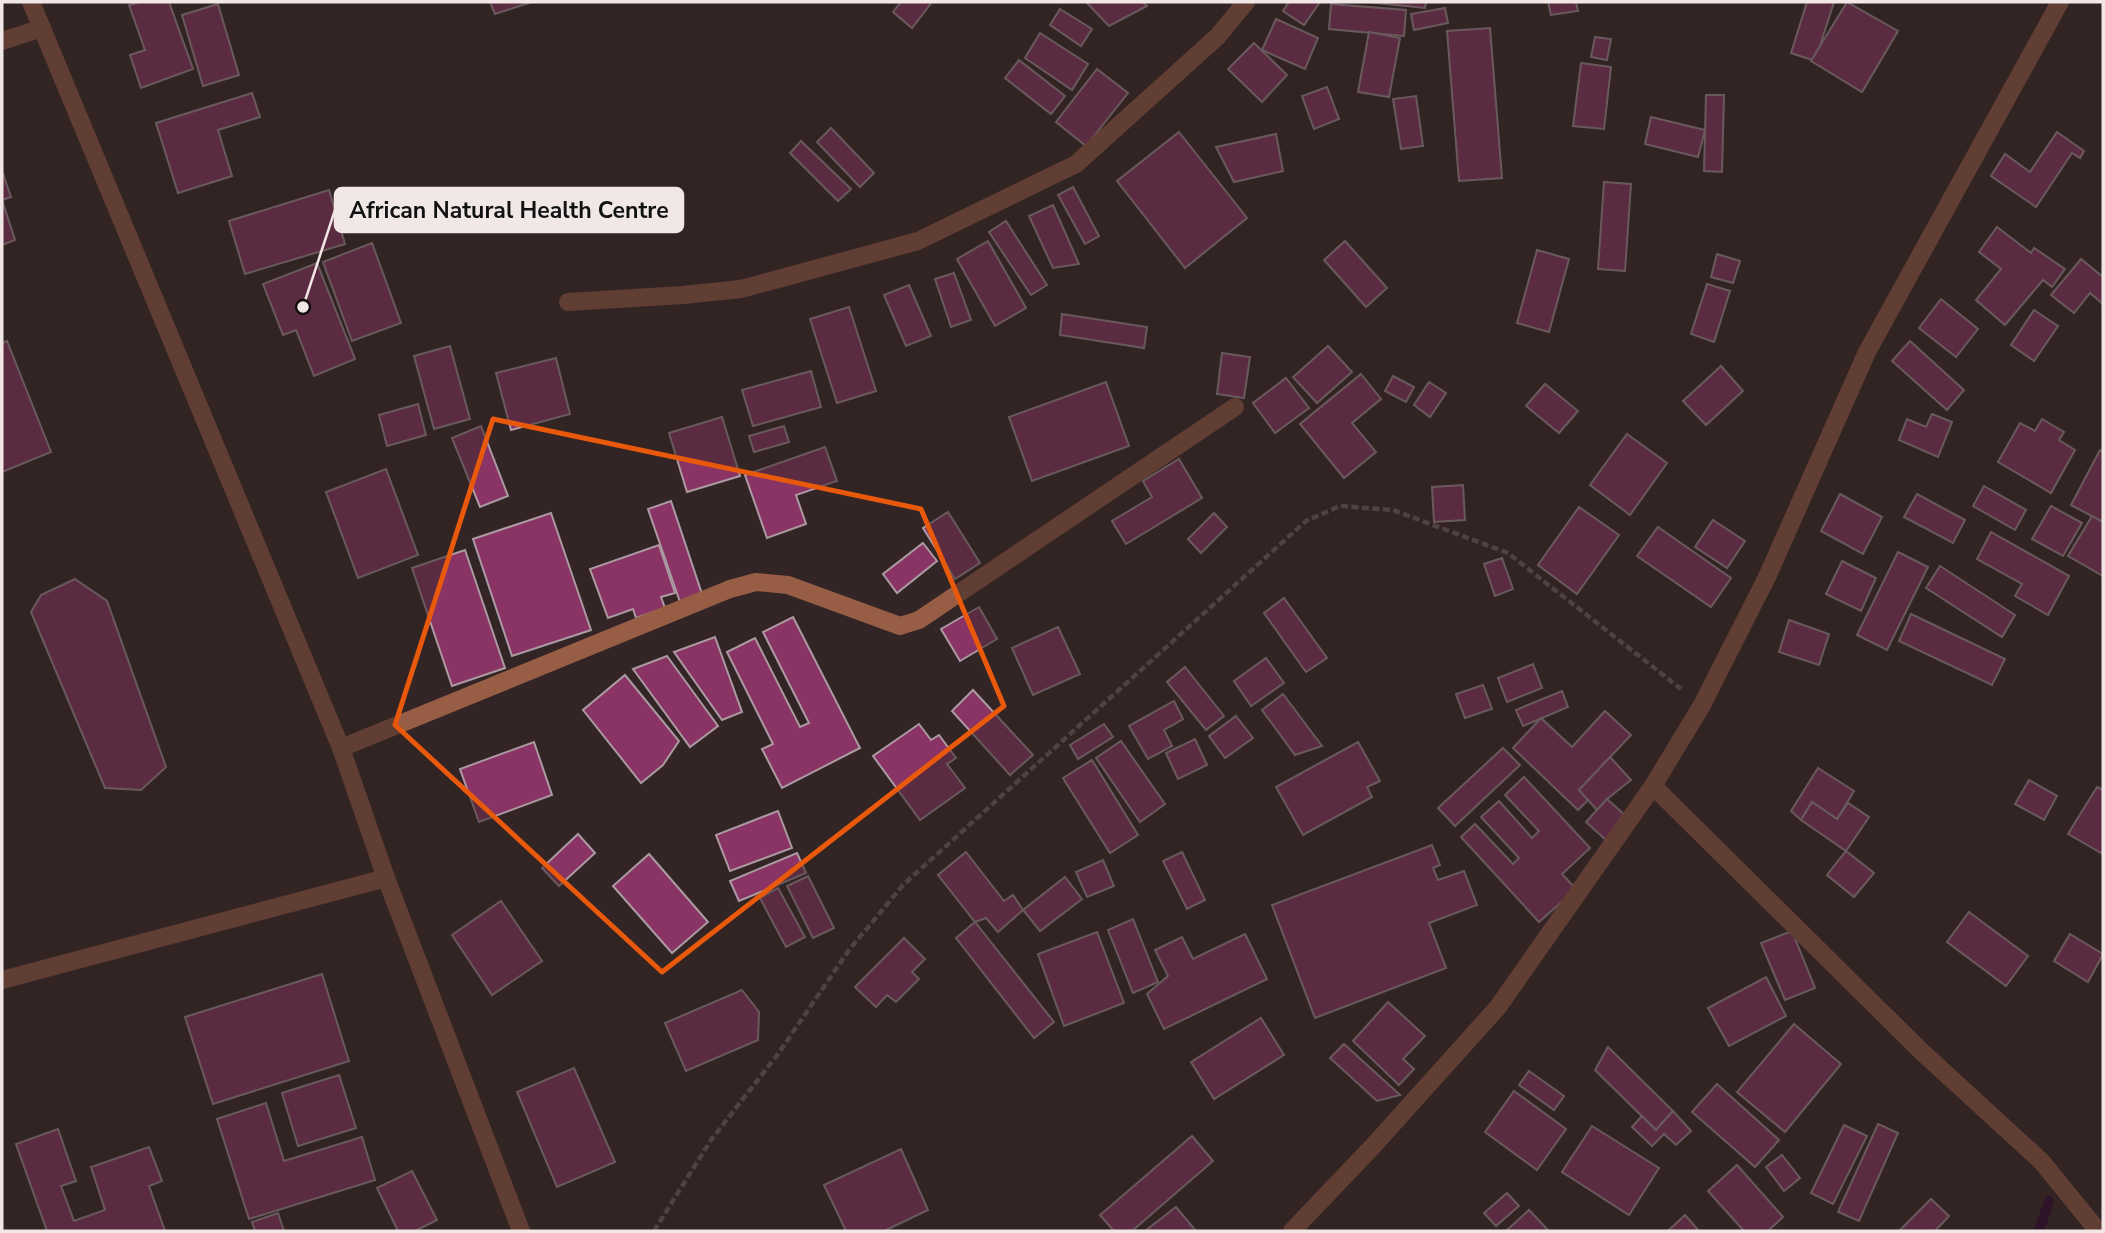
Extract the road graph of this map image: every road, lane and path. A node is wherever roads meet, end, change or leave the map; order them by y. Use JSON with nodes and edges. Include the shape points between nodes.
{"nodes":[{"id":1,"x":31,"y":2,"type":"edge"},
{"id":2,"x":1246,"y":2,"type":"edge"},
{"id":3,"x":2060,"y":2,"type":"edge"},
{"id":4,"x":41,"y":28,"type":"junction"},
{"id":5,"x":2,"y":41,"type":"edge"},
{"id":6,"x":568,"y":302,"type":"dead end"},
{"id":7,"x":1234,"y":407,"type":"dead end"},
{"id":8,"x":1702,"y":705,"type":"junction"},
{"id":9,"x":341,"y":748,"type":"junction"},
{"id":10,"x":1653,"y":786,"type":"junction"},
{"id":11,"x":386,"y":878,"type":"junction"},
{"id":12,"x":2,"y":980,"type":"edge"},
{"id":13,"x":521,"y":1231,"type":"edge"},
{"id":14,"x":654,"y":1231,"type":"edge"},
{"id":15,"x":1292,"y":1231,"type":"edge"},
{"id":16,"x":2098,"y":1231,"type":"edge"}],
"edges":[{"from":1,"to":4,"type":"street"},
{"from":2,"to":6,"type":"street","via":[[1217,37],[1076,164],[918,241],[741,289]]},
{"from":3,"to":8,"type":"street","via":[[1867,352],[1767,577]]},
{"from":4,"to":5,"type":"street"},
{"from":4,"to":9,"type":"street"},
{"from":7,"to":9,"type":"street","via":[[919,620],[900,626],[788,585],[756,582]]},
{"from":8,"to":10,"type":"street"},
{"from":8,"to":14,"type":"path","via":[[1508,554],[1393,510],[1340,506],[1306,521],[904,884],[849,950],[778,1054],[711,1140]]},
{"from":9,"to":11,"type":"street"},
{"from":10,"to":15,"type":"street","via":[[1498,1007]]},
{"from":10,"to":16,"type":"street","via":[[1921,1051],[2042,1162]]},
{"from":11,"to":12,"type":"street"},
{"from":11,"to":13,"type":"street"}]}
